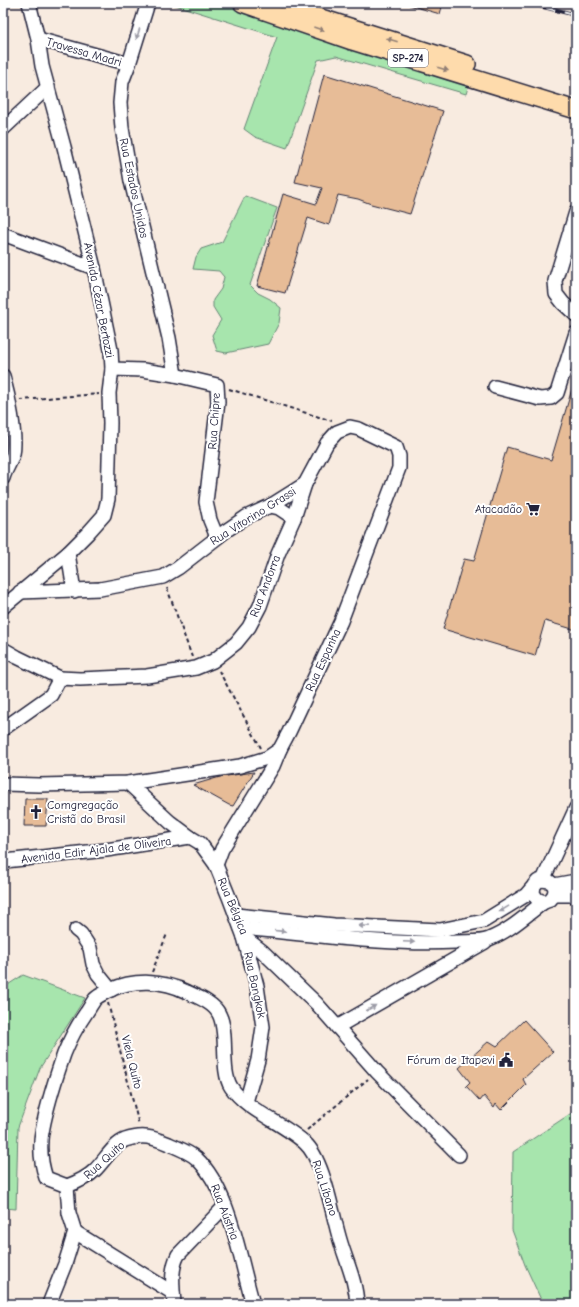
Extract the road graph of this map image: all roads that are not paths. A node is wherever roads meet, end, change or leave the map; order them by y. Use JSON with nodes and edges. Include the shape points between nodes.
{"nodes":[{"id":1,"x":29,"y":3,"type":"edge"},
{"id":2,"x":148,"y":3,"type":"edge"},
{"id":3,"x":242,"y":3,"type":"edge"},
{"id":4,"x":291,"y":4,"type":"edge"},
{"id":5,"x":38,"y":39,"type":"junction"},
{"id":6,"x":129,"y":64,"type":"junction"},
{"id":7,"x":48,"y":87,"type":"junction"},
{"id":8,"x":576,"y":99,"type":"edge"},
{"id":9,"x":576,"y":110,"type":"edge"},
{"id":10,"x":3,"y":129,"type":"edge"},
{"id":11,"x":576,"y":212,"type":"edge"},
{"id":12,"x":3,"y":234,"type":"edge"},
{"id":13,"x":94,"y":268,"type":"junction"},
{"id":14,"x":576,"y":315,"type":"edge"},
{"id":15,"x":576,"y":333,"type":"edge"},
{"id":16,"x":112,"y":368,"type":"junction"},
{"id":17,"x":175,"y":375,"type":"junction"},
{"id":18,"x":3,"y":376,"type":"edge"},
{"id":19,"x":495,"y":387,"type":"dead end"},
{"id":20,"x":370,"y":435,"type":"joint"},
{"id":21,"x":3,"y":476,"type":"edge"},
{"id":22,"x":305,"y":484,"type":"junction"},
{"id":23,"x":270,"y":506,"type":"junction"},
{"id":24,"x":294,"y":518,"type":"junction"},
{"id":25,"x":217,"y":537,"type":"junction"},
{"id":26,"x":68,"y":552,"type":"junction"},
{"id":27,"x":74,"y":591,"type":"junction"},
{"id":28,"x":20,"y":592,"type":"junction"},
{"id":29,"x":3,"y":607,"type":"edge"},
{"id":30,"x":3,"y":649,"type":"edge"},
{"id":31,"x":60,"y":678,"type":"junction"},
{"id":32,"x":3,"y":729,"type":"edge"},
{"id":33,"x":280,"y":749,"type":"junction"},
{"id":34,"x":128,"y":783,"type":"junction"},
{"id":35,"x":3,"y":784,"type":"edge"},
{"id":36,"x":576,"y":808,"type":"edge"},
{"id":37,"x":190,"y":837,"type":"junction"},
{"id":38,"x":4,"y":862,"type":"edge"},
{"id":39,"x":216,"y":865,"type":"junction"},
{"id":40,"x":576,"y":881,"type":"edge"},
{"id":41,"x":546,"y":889,"type":"junction"},
{"id":42,"x":576,"y":895,"type":"edge"},
{"id":43,"x":236,"y":915,"type":"junction"},
{"id":44,"x":76,"y":930,"type":"dead end"},
{"id":45,"x":243,"y":932,"type":"junction"},
{"id":46,"x":488,"y":940,"type":"junction"},
{"id":47,"x":108,"y":991,"type":"junction"},
{"id":48,"x":337,"y":1027,"type":"junction"},
{"id":49,"x":246,"y":1102,"type":"junction"},
{"id":50,"x":142,"y":1136,"type":"joint"},
{"id":51,"x":459,"y":1155,"type":"dead end"},
{"id":52,"x":67,"y":1186,"type":"junction"},
{"id":53,"x":225,"y":1206,"type":"junction"},
{"id":54,"x":75,"y":1232,"type":"junction"},
{"id":55,"x":174,"y":1298,"type":"edge"},
{"id":56,"x":49,"y":1304,"type":"edge"},
{"id":57,"x":253,"y":1304,"type":"edge"},
{"id":58,"x":357,"y":1304,"type":"edge"}],
"edges":[{"from":1,"to":5,"type":"street","name":"Avenida Cézar Bertozzi"},
{"from":2,"to":6,"type":"street","name":"Rua Estados Unidos","one_way":true},
{"from":3,"to":9,"type":"main road","number":"SP-274","one_way":true,"via":[[352,41]]},
{"from":8,"to":4,"type":"main road","number":"SP-274","one_way":true,"via":[[299,10]]},
{"from":5,"to":6,"type":"street","name":"Travessa Madri"},
{"from":5,"to":7,"type":"street","name":"Avenida Cézar Bertozzi"},
{"from":6,"to":17,"type":"street","name":"Rua Estados Unidos","via":[[122,82],[122,128],[131,181],[169,338]]},
{"from":7,"to":10,"type":"street"},
{"from":7,"to":13,"type":"street","name":"Avenida Cézar Bertozzi"},
{"from":11,"to":14,"type":"street","via":[[555,281],[556,294]]},
{"from":12,"to":13,"type":"street"},
{"from":13,"to":16,"type":"street","name":"Avenida Cézar Bertozzi","via":[[111,350]]},
{"from":15,"to":19,"type":"street","via":[[558,394],[540,399]]},
{"from":16,"to":17,"type":"street","name":"Rua Chipre"},
{"from":16,"to":26,"type":"street","name":"Avenida Cézar Bertozzi","via":[[109,393],[108,493],[104,515]]},
{"from":17,"to":25,"type":"street","name":"Rua Chipre","via":[[217,385],[218,402],[206,502]]},
{"from":18,"to":21,"type":"street","via":[[14,438],[13,454]]},
{"from":20,"to":22,"type":"street","name":"Rua Andorra","via":[[350,427],[337,432],[327,443]]},
{"from":20,"to":33,"type":"street","name":"Rua Espanha","via":[[396,447],[400,456],[399,468],[341,621]]},
{"from":22,"to":23,"type":"street","name":"Rua Vitorino Grassi"},
{"from":22,"to":24,"type":"street","name":"Rua Andorra"},
{"from":23,"to":24,"type":"street","via":[[279,508]]},
{"from":23,"to":25,"type":"street","name":"Rua Vitorino Grassi","via":[[246,517]]},
{"from":24,"to":31,"type":"street","name":"Rua Andorra","via":[[260,606],[249,627],[236,643],[214,661],[196,668],[147,676]]},
{"from":25,"to":27,"type":"street","name":"Rua Vitorino Grassi","via":[[183,565],[163,577],[108,588]]},
{"from":26,"to":27,"type":"street"},
{"from":26,"to":28,"type":"street","name":"Avenida Cézar Bertozzi"},
{"from":27,"to":28,"type":"street","name":"Rua Vitorino Grassi"},
{"from":28,"to":29,"type":"street","name":"Avenida Cézar Bertozzi"},
{"from":30,"to":31,"type":"street"},
{"from":31,"to":32,"type":"street","via":[[51,695]]},
{"from":33,"to":34,"type":"street","name":"Rua Espanha","via":[[267,758],[240,766]]},
{"from":33,"to":39,"type":"street","via":[[274,766],[222,849]]},
{"from":34,"to":35,"type":"street"},
{"from":34,"to":37,"type":"street","name":"Rua Bélgica"},
{"from":36,"to":41,"type":"street"},
{"from":37,"to":38,"type":"street","name":"Avenida Edir Ajala de Oliveira"},
{"from":37,"to":39,"type":"street","name":"Rua Bélgica","via":[[200,843]]},
{"from":39,"to":43,"type":"street","name":"Rua Bélgica"},
{"from":40,"to":41,"type":"street"},
{"from":41,"to":42,"type":"street"},
{"from":41,"to":43,"type":"street","one_way":true,"via":[[526,895],[484,921],[440,930],[334,925]]},
{"from":41,"to":46,"type":"street","via":[[515,925]]},
{"from":43,"to":45,"type":"street","name":"Rua Bélgica"},
{"from":44,"to":47,"type":"street","via":[[90,948],[93,964]]},
{"from":45,"to":46,"type":"street","one_way":true,"via":[[429,944]]},
{"from":45,"to":48,"type":"street","name":"Rua Bélgica"},
{"from":45,"to":49,"type":"street","name":"Rua Bangkok","via":[[257,986],[264,1027]]},
{"from":48,"to":46,"type":"street","one_way":true},
{"from":47,"to":49,"type":"street","name":"Rua Líbano","via":[[141,982],[160,983],[177,987],[211,1005],[219,1014],[222,1023],[230,1086]]},
{"from":47,"to":52,"type":"street","via":[[96,999],[73,1032],[53,1086],[40,1140],[46,1178]]},
{"from":48,"to":51,"type":"street","name":"Rua Bélgica","via":[[377,1072]]},
{"from":49,"to":58,"type":"street","name":"Rua Líbano","via":[[299,1138],[317,1158],[354,1283]]},
{"from":50,"to":52,"type":"street","name":"Rua Quito","via":[[124,1141],[110,1152],[95,1170],[82,1180]]},
{"from":50,"to":53,"type":"street","name":"Rua Aústria","via":[[159,1140],[196,1158],[212,1178]]},
{"from":52,"to":54,"type":"street","via":[[69,1213]]},
{"from":53,"to":55,"type":"street","via":[[174,1262]]},
{"from":53,"to":57,"type":"street","name":"Rua Aústria"},
{"from":54,"to":55,"type":"street"},
{"from":54,"to":56,"type":"street"}]}
